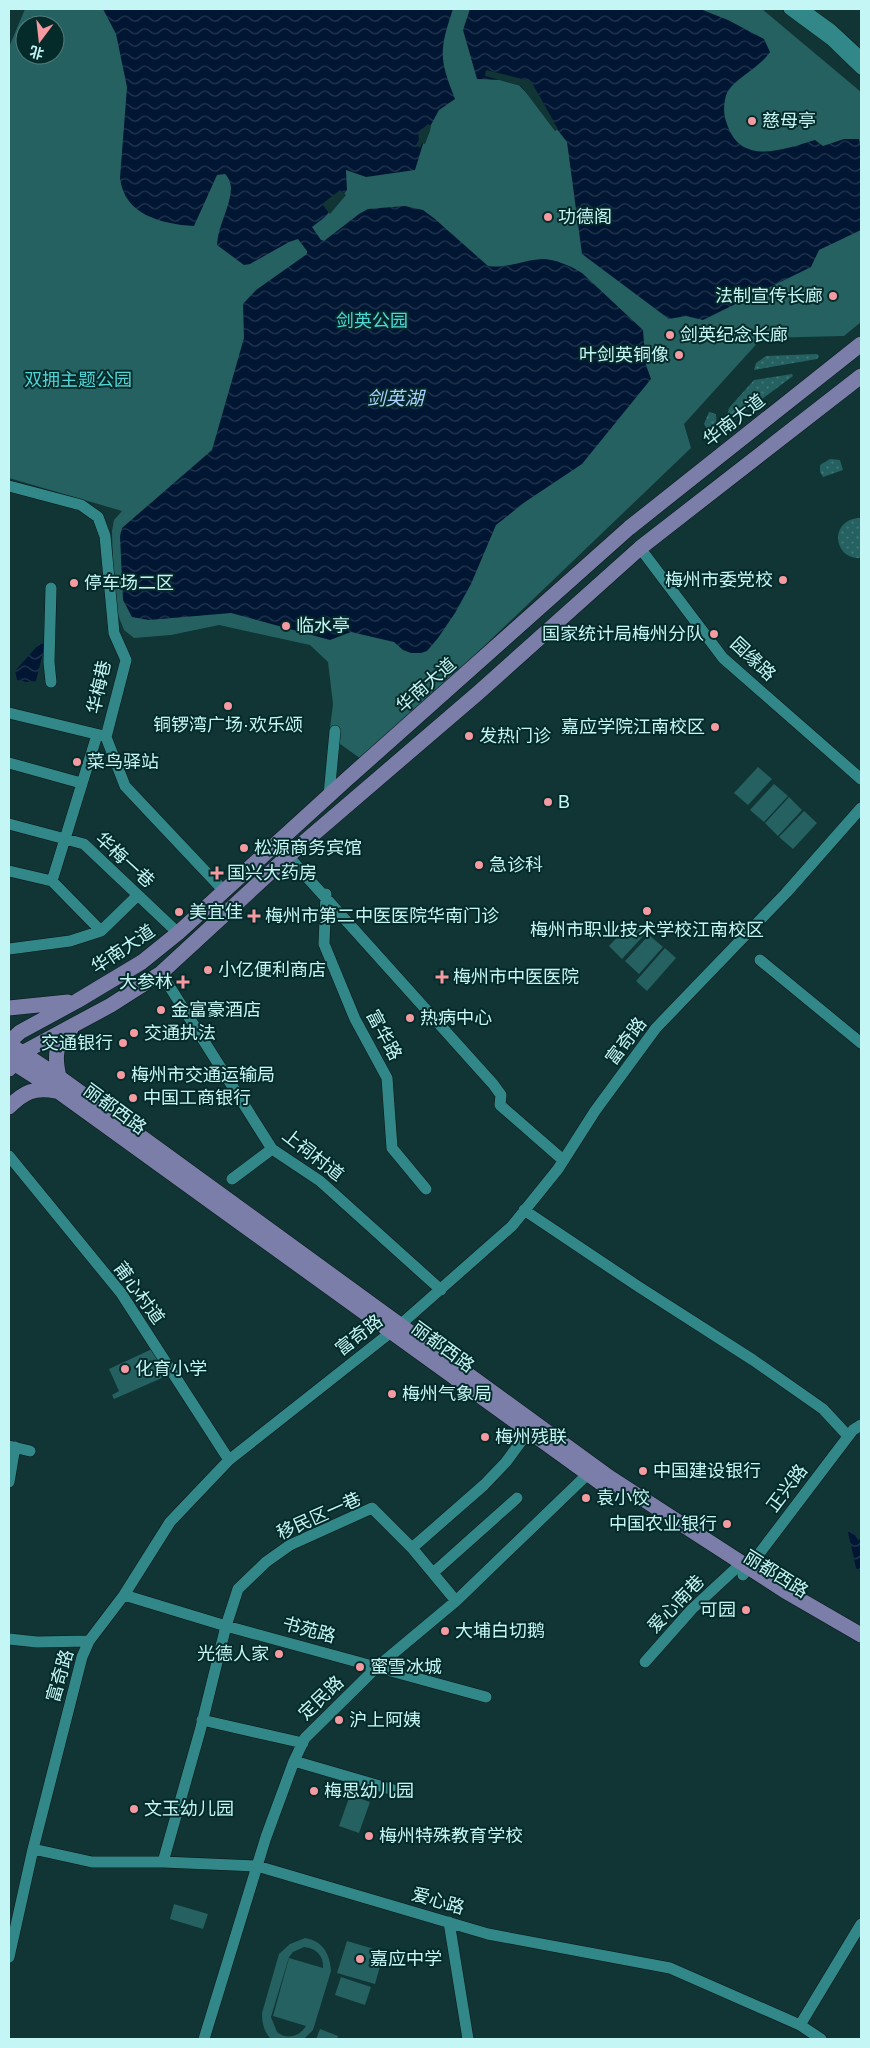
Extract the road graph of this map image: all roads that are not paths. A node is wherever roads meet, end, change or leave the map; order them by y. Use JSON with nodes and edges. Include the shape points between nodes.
{"nodes":[{"id":1,"x":789,"y":9,"type":"edge"},
{"id":2,"x":803,"y":9,"type":"edge"},
{"id":3,"x":861,"y":57,"type":"edge"},
{"id":4,"x":861,"y":69,"type":"edge"},
{"id":5,"x":861,"y":344,"type":"edge"},
{"id":6,"x":861,"y":376,"type":"edge"},
{"id":7,"x":9,"y":486,"type":"edge"},
{"id":8,"x":640,"y":548,"type":"junction"},
{"id":9,"x":51,"y":588,"type":"dead end"},
{"id":10,"x":51,"y":682,"type":"dead end"},
{"id":11,"x":9,"y":713,"type":"edge"},
{"id":12,"x":335,"y":731,"type":"dead end"},
{"id":13,"x":102,"y":736,"type":"junction"},
{"id":14,"x":9,"y":764,"type":"edge"},
{"id":15,"x":861,"y":779,"type":"edge"},
{"id":16,"x":81,"y":783,"type":"junction"},
{"id":17,"x":329,"y":795,"type":"junction"},
{"id":18,"x":861,"y":808,"type":"edge"},
{"id":19,"x":313,"y":810,"type":"junction"},
{"id":20,"x":327,"y":823,"type":"junction"},
{"id":21,"x":9,"y":824,"type":"edge"},
{"id":22,"x":66,"y":840,"type":"junction"},
{"id":23,"x":288,"y":856,"type":"junction"},
{"id":24,"x":9,"y":872,"type":"edge"},
{"id":25,"x":52,"y":881,"type":"junction"},
{"id":26,"x":223,"y":890,"type":"junction"},
{"id":27,"x":326,"y":890,"type":"dead end"},
{"id":28,"x":136,"y":897,"type":"dead end"},
{"id":29,"x":101,"y":931,"type":"junction"},
{"id":30,"x":178,"y":933,"type":"junction"},
{"id":31,"x":9,"y":949,"type":"edge"},
{"id":32,"x":760,"y":960,"type":"dead end"},
{"id":33,"x":161,"y":973,"type":"junction"},
{"id":34,"x":76,"y":1001,"type":"junction"},
{"id":35,"x":9,"y":1008,"type":"edge"},
{"id":36,"x":78,"y":1023,"type":"junction"},
{"id":37,"x":9,"y":1043,"type":"edge"},
{"id":38,"x":861,"y":1043,"type":"edge"},
{"id":39,"x":13,"y":1061,"type":"edge"},
{"id":40,"x":59,"y":1084,"type":"junction"},
{"id":41,"x":9,"y":1107,"type":"edge"},
{"id":42,"x":272,"y":1149,"type":"junction"},
{"id":43,"x":9,"y":1156,"type":"edge"},
{"id":44,"x":563,"y":1160,"type":"junction"},
{"id":45,"x":232,"y":1179,"type":"dead end"},
{"id":46,"x":426,"y":1188,"type":"dead end"},
{"id":47,"x":524,"y":1210,"type":"junction"},
{"id":48,"x":441,"y":1290,"type":"junction"},
{"id":49,"x":396,"y":1329,"type":"junction"},
{"id":50,"x":861,"y":1426,"type":"edge"},
{"id":51,"x":528,"y":1432,"type":"junction"},
{"id":52,"x":848,"y":1436,"type":"junction"},
{"id":53,"x":12,"y":1447,"type":"edge"},
{"id":54,"x":30,"y":1451,"type":"dead end"},
{"id":55,"x":229,"y":1460,"type":"junction"},
{"id":56,"x":591,"y":1471,"type":"junction"},
{"id":57,"x":9,"y":1482,"type":"edge"},
{"id":58,"x":517,"y":1498,"type":"dead end"},
{"id":59,"x":412,"y":1548,"type":"junction"},
{"id":60,"x":742,"y":1571,"type":"junction"},
{"id":61,"x":433,"y":1573,"type":"junction"},
{"id":62,"x":124,"y":1594,"type":"junction"},
{"id":63,"x":456,"y":1601,"type":"junction"},
{"id":64,"x":226,"y":1626,"type":"junction"},
{"id":65,"x":861,"y":1636,"type":"edge"},
{"id":66,"x":9,"y":1639,"type":"edge"},
{"id":67,"x":90,"y":1641,"type":"junction"},
{"id":68,"x":861,"y":1646,"type":"edge"},
{"id":69,"x":645,"y":1662,"type":"dead end"},
{"id":70,"x":378,"y":1667,"type":"junction"},
{"id":71,"x":486,"y":1697,"type":"dead end"},
{"id":72,"x":202,"y":1720,"type":"junction"},
{"id":73,"x":303,"y":1743,"type":"junction"},
{"id":74,"x":294,"y":1761,"type":"junction"},
{"id":75,"x":397,"y":1792,"type":"dead end"},
{"id":76,"x":33,"y":1849,"type":"junction"},
{"id":77,"x":163,"y":1862,"type":"junction"},
{"id":78,"x":257,"y":1866,"type":"junction"},
{"id":79,"x":449,"y":1922,"type":"junction"},
{"id":80,"x":12,"y":1923,"type":"edge"},
{"id":81,"x":861,"y":1924,"type":"edge"},
{"id":82,"x":9,"y":1957,"type":"edge"},
{"id":83,"x":800,"y":2026,"type":"junction"},
{"id":84,"x":204,"y":2039,"type":"edge"},
{"id":85,"x":468,"y":2039,"type":"edge"},
{"id":86,"x":821,"y":2039,"type":"edge"}],
"edges":[{"from":1,"to":4,"type":"street","via":[[831,40]]},
{"from":2,"to":3,"type":"street"},
{"from":5,"to":17,"type":"main road","name":"华南大道","via":[[630,528]]},
{"from":6,"to":8,"type":"main road"},
{"from":7,"to":13,"type":"street","name":"华梅巷","via":[[81,505],[98,517],[105,536],[114,633],[126,660]]},
{"from":8,"to":15,"type":"street","name":"园缘路","via":[[723,658]]},
{"from":8,"to":20,"type":"main road","via":[[478,694]]},
{"from":9,"to":10,"type":"street"},
{"from":11,"to":13,"type":"street"},
{"from":12,"to":17,"type":"street"},
{"from":13,"to":16,"type":"street"},
{"from":13,"to":26,"type":"street","name":"华梅巷","via":[[125,786]]},
{"from":14,"to":16,"type":"street"},
{"from":16,"to":22,"type":"street"},
{"from":17,"to":19,"type":"main road","name":"华南大道"},
{"from":18,"to":44,"type":"street","name":"富奇路","via":[[786,893],[656,1028]]},
{"from":19,"to":20,"type":"main road"},
{"from":19,"to":26,"type":"main road","name":"华南大道"},
{"from":20,"to":23,"type":"main road"},
{"from":21,"to":22,"type":"street","name":"华梅一巷"},
{"from":22,"to":25,"type":"street"},
{"from":22,"to":30,"type":"street","name":"华梅一巷","via":[[84,844]]},
{"from":23,"to":33,"type":"main road"},
{"from":23,"to":44,"type":"street","via":[[493,1084],[500,1095],[500,1105]]},
{"from":24,"to":25,"type":"street"},
{"from":25,"to":29,"type":"street"},
{"from":26,"to":30,"type":"main road","name":"华南大道"},
{"from":27,"to":46,"type":"street","name":"富华路","via":[[324,944],[356,1019],[388,1078],[392,1148]]},
{"from":28,"to":29,"type":"street"},
{"from":29,"to":31,"type":"street","via":[[70,941]]},
{"from":30,"to":34,"type":"main road","name":"华南大道","via":[[142,962]]},
{"from":32,"to":38,"type":"street"},
{"from":33,"to":36,"type":"main road"},
{"from":33,"to":42,"type":"street","name":"上祠村道"},
{"from":34,"to":35,"type":"main road"},
{"from":34,"to":37,"type":"main road","name":"华南大道","via":[[20,1032]]},
{"from":36,"to":39,"type":"main road"},
{"from":36,"to":40,"type":"main road","via":[[65,1035],[55,1055]]},
{"from":37,"to":39,"type":"main road","name":"丽都西路"},
{"from":39,"to":40,"type":"main road","name":"丽都西路"},
{"from":40,"to":41,"type":"main road","via":[[24,1093]]},
{"from":40,"to":49,"type":"main road","name":"丽都西路"},
{"from":42,"to":45,"type":"street"},
{"from":42,"to":48,"type":"street","name":"上祠村道","via":[[320,1181]]},
{"from":43,"to":55,"type":"street","name":"莆心村道","via":[[120,1292]]},
{"from":44,"to":47,"type":"street","name":"富奇路"},
{"from":47,"to":48,"type":"street","name":"富奇路","via":[[512,1226]]},
{"from":47,"to":52,"type":"street","via":[[753,1360],[823,1409]]},
{"from":48,"to":49,"type":"street","name":"富奇路"},
{"from":49,"to":51,"type":"main road","name":"丽都西路"},
{"from":49,"to":55,"type":"street","name":"富奇路"},
{"from":49,"to":56,"type":"main road","name":"丽都西路"},
{"from":50,"to":52,"type":"street","name":"正兴路"},
{"from":51,"to":56,"type":"main road","name":"丽都西路"},
{"from":51,"to":59,"type":"street","via":[[506,1462]]},
{"from":52,"to":60,"type":"street","name":"正兴路"},
{"from":53,"to":54,"type":"street"},
{"from":53,"to":57,"type":"street"},
{"from":55,"to":62,"type":"street","name":"富奇路","via":[[170,1522]]},
{"from":56,"to":60,"type":"main road","name":"丽都西路"},
{"from":56,"to":63,"type":"street","name":"定民路"},
{"from":58,"to":61,"type":"street"},
{"from":59,"to":61,"type":"street","name":"移民区一巷"},
{"from":59,"to":64,"type":"street","name":"移民区一巷","via":[[372,1508],[290,1545],[266,1562],[238,1588]]},
{"from":60,"to":65,"type":"main road","name":"丽都西路"},
{"from":60,"to":68,"type":"main road","name":"丽都西路","via":[[785,1603]]},
{"from":60,"to":69,"type":"street","name":"爱心南巷","via":[[692,1609]]},
{"from":61,"to":63,"type":"street","name":"移民区一巷"},
{"from":62,"to":64,"type":"street","name":"书苑路"},
{"from":62,"to":67,"type":"street","name":"富奇路"},
{"from":63,"to":70,"type":"street","name":"定民路"},
{"from":64,"to":70,"type":"street","name":"书苑路"},
{"from":64,"to":72,"type":"street"},
{"from":66,"to":67,"type":"street"},
{"from":67,"to":76,"type":"street","name":"富奇路","via":[[82,1657]]},
{"from":70,"to":71,"type":"street","name":"书苑路"},
{"from":70,"to":73,"type":"street","name":"定民路"},
{"from":72,"to":73,"type":"street"},
{"from":72,"to":77,"type":"street"},
{"from":73,"to":74,"type":"street","name":"定民路"},
{"from":74,"to":75,"type":"street"},
{"from":74,"to":78,"type":"street","name":"定民路"},
{"from":76,"to":77,"type":"street","name":"爱心路","via":[[92,1862]]},
{"from":76,"to":80,"type":"street","name":"富奇路"},
{"from":77,"to":78,"type":"street","name":"爱心路"},
{"from":78,"to":79,"type":"street","name":"爱心路"},
{"from":78,"to":84,"type":"street","name":"定民路"},
{"from":79,"to":83,"type":"street","name":"爱心路","via":[[488,1934],[670,1968]]},
{"from":79,"to":85,"type":"street"},
{"from":80,"to":82,"type":"street","name":"富奇路"},
{"from":81,"to":83,"type":"street"},
{"from":83,"to":86,"type":"street","name":"爱心路"}]}
